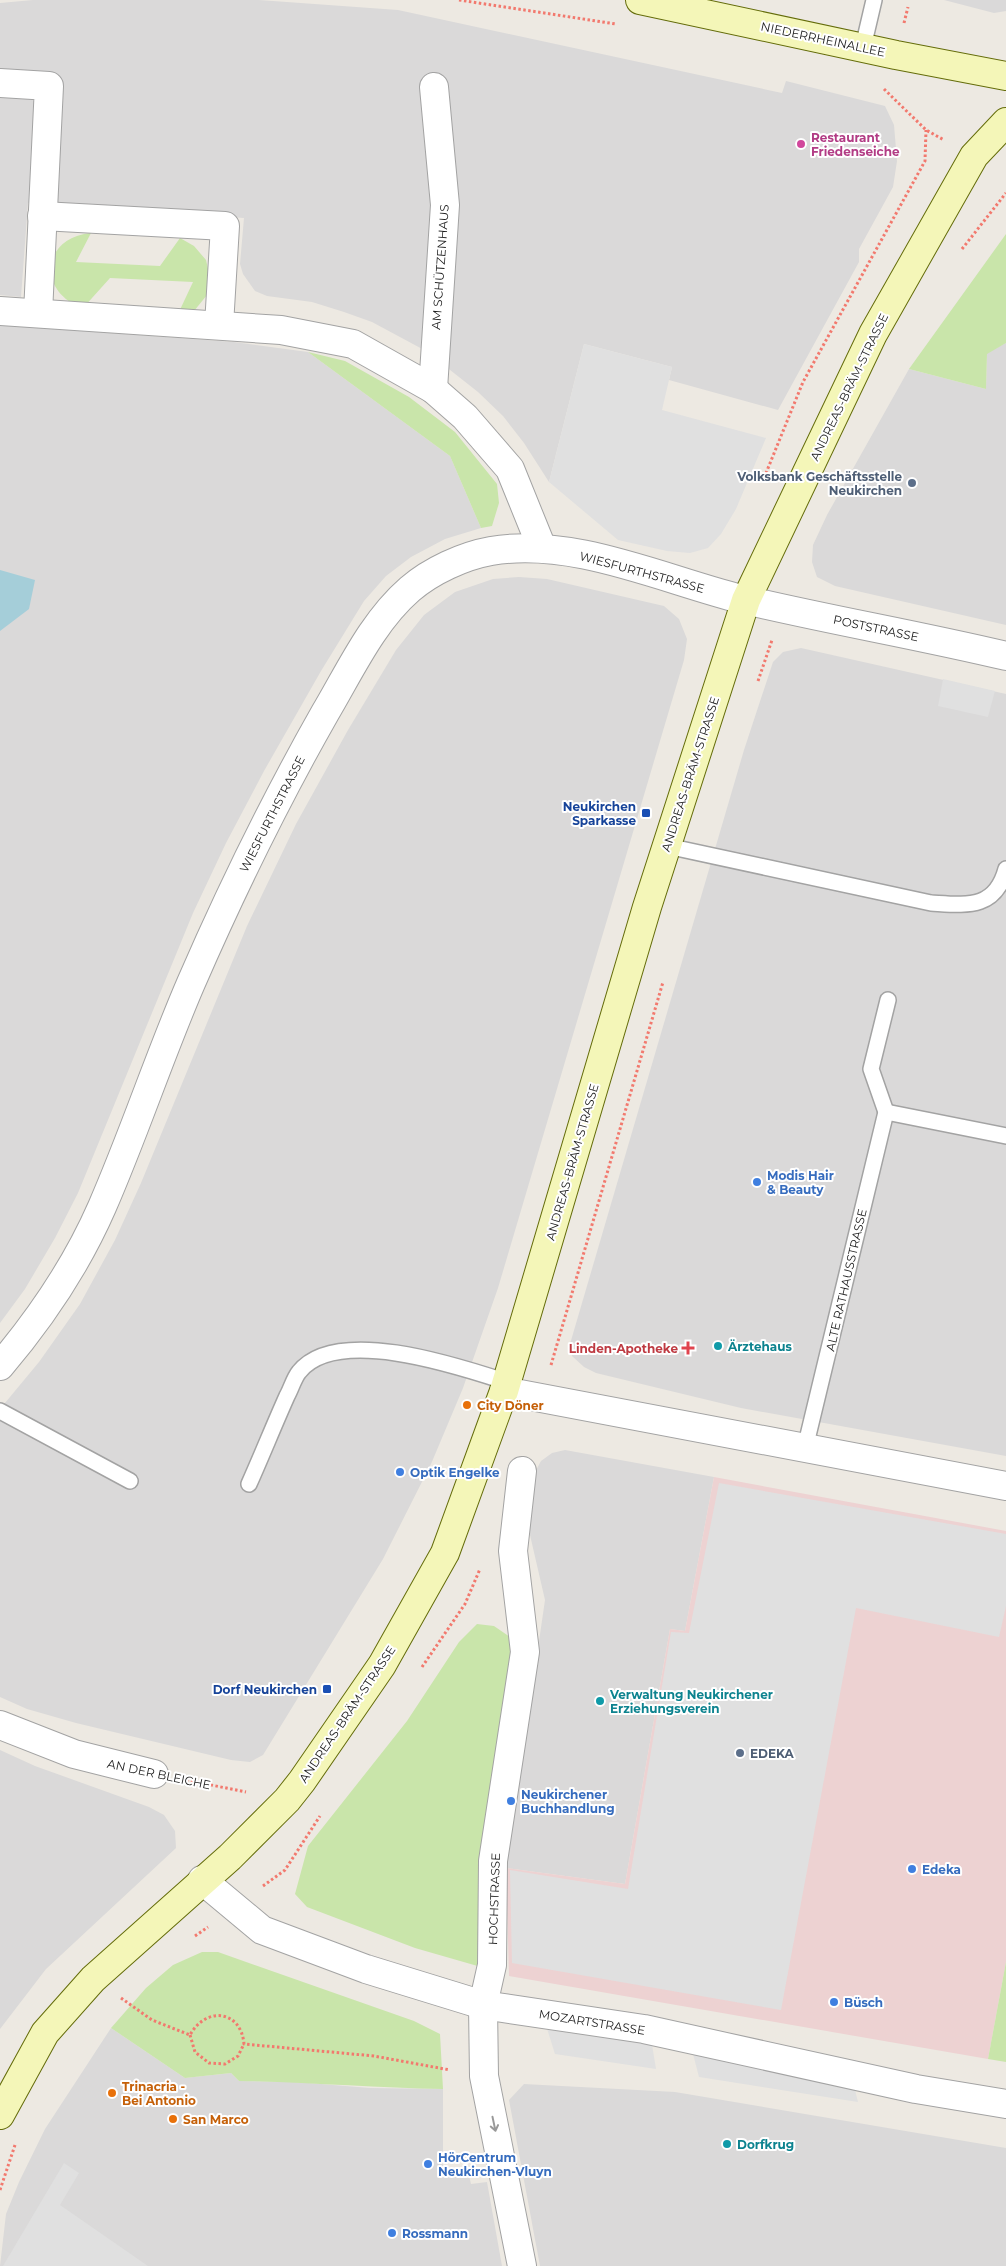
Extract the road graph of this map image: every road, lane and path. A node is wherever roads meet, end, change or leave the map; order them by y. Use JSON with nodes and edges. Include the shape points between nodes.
{"nodes":[{"id":1,"x":459,"y":0,"type":"edge"},
{"id":2,"x":640,"y":0,"type":"edge"},
{"id":3,"x":874,"y":0,"type":"edge"},
{"id":4,"x":626,"y":26,"type":"dead end"},
{"id":5,"x":864,"y":48,"type":"junction"},
{"id":6,"x":1006,"y":76,"type":"edge"},
{"id":7,"x":0,"y":83,"type":"edge"},
{"id":8,"x":434,"y":87,"type":"dead end"},
{"id":9,"x":878,"y":88,"type":"dead end"},
{"id":10,"x":1006,"y":122,"type":"edge"},
{"id":11,"x":926,"y":130,"type":"junction"},
{"id":12,"x":974,"y":156,"type":"junction"},
{"id":13,"x":42,"y":216,"type":"junction"},
{"id":14,"x":0,"y":311,"type":"edge"},
{"id":15,"x":38,"y":313,"type":"junction"},
{"id":16,"x":219,"y":325,"type":"junction"},
{"id":17,"x":433,"y":389,"type":"junction"},
{"id":18,"x":764,"y":480,"type":"dead end"},
{"id":19,"x":542,"y":548,"type":"junction"},
{"id":20,"x":746,"y":600,"type":"junction"},
{"id":21,"x":1006,"y":656,"type":"edge"},
{"id":22,"x":667,"y":846,"type":"junction"},
{"id":23,"x":1006,"y":869,"type":"edge"},
{"id":24,"x":888,"y":1000,"type":"dead end"},
{"id":25,"x":886,"y":1112,"type":"junction"},
{"id":26,"x":1006,"y":1136,"type":"edge"},
{"id":27,"x":0,"y":1366,"type":"edge"},
{"id":28,"x":505,"y":1386,"type":"junction"},
{"id":29,"x":0,"y":1411,"type":"edge"},
{"id":30,"x":805,"y":1448,"type":"junction"},
{"id":31,"x":522,"y":1470,"type":"dead end"},
{"id":32,"x":130,"y":1482,"type":"dead end"},
{"id":33,"x":249,"y":1484,"type":"dead end"},
{"id":34,"x":1006,"y":1486,"type":"edge"},
{"id":35,"x":0,"y":1724,"type":"edge"},
{"id":36,"x":154,"y":1774,"type":"joint"},
{"id":37,"x":240,"y":1799,"type":"dead end"},
{"id":38,"x":287,"y":1800,"type":"junction"},
{"id":39,"x":318,"y":1820,"type":"dead end"},
{"id":40,"x":202,"y":1880,"type":"junction"},
{"id":41,"x":115,"y":1994,"type":"dead end"},
{"id":42,"x":483,"y":2005,"type":"junction"},
{"id":43,"x":190,"y":2035,"type":"junction"},
{"id":44,"x":244,"y":2044,"type":"junction"},
{"id":45,"x":484,"y":2076,"type":"junction"},
{"id":46,"x":1006,"y":2104,"type":"edge"},
{"id":47,"x":0,"y":2115,"type":"edge"},
{"id":48,"x":522,"y":2266,"type":"edge"}],
"edges":[{"from":1,"to":4,"type":"path"},
{"from":2,"to":5,"type":"main road","name":"NIEDERRHEINALLEE"},
{"from":3,"to":5,"type":"lane"},
{"from":5,"to":6,"type":"main road","name":"NIEDERRHEINALLEE"},
{"from":7,"to":13,"type":"street","via":[[49,86]]},
{"from":8,"to":17,"type":"street","name":"AM SCHÜTZENHAUS","via":[[445,206]]},
{"from":9,"to":11,"type":"path","via":[[887,90]]},
{"from":10,"to":12,"type":"main road","name":"ANDREAS-BRÄM-STRASSE"},
{"from":11,"to":12,"type":"path"},
{"from":11,"to":18,"type":"path","via":[[925,161],[804,382]]},
{"from":12,"to":20,"type":"main road","name":"ANDREAS-BRÄM-STRASSE","via":[[873,334]]},
{"from":13,"to":15,"type":"street"},
{"from":13,"to":16,"type":"street","via":[[225,226]]},
{"from":14,"to":15,"type":"street"},
{"from":15,"to":16,"type":"street"},
{"from":16,"to":17,"type":"street","via":[[281,330],[353,344]]},
{"from":17,"to":19,"type":"street","via":[[465,417],[510,469]]},
{"from":19,"to":20,"type":"street","name":"WIESFURTHSTRASSE","via":[[591,557]]},
{"from":19,"to":27,"type":"street","name":"WIESFURTHSTRASSE","via":[[490,551],[448,565],[410,589],[373,630],[253,847],[190,984],[101,1210],[64,1278]]},
{"from":20,"to":21,"type":"street","name":"POSTSTRASSE"},
{"from":20,"to":22,"type":"main road","name":"ANDREAS-BRÄM-STRASSE"},
{"from":22,"to":23,"type":"lane","via":[[931,903],[970,905],[992,897]]},
{"from":22,"to":28,"type":"main road","name":"ANDREAS-BRÄM-STRASSE"},
{"from":24,"to":25,"type":"lane","via":[[871,1068]]},
{"from":25,"to":26,"type":"lane"},
{"from":25,"to":30,"type":"lane","name":"ALTE RATHAUSSTRASSE"},
{"from":28,"to":30,"type":"street"},
{"from":28,"to":33,"type":"lane","via":[[462,1367],[397,1353],[357,1349],[318,1357],[299,1372]]},
{"from":28,"to":38,"type":"main road","name":"ANDREAS-BRÄM-STRASSE","via":[[445,1553],[382,1665],[316,1764]]},
{"from":29,"to":32,"type":"lane"},
{"from":30,"to":34,"type":"street"},
{"from":31,"to":42,"type":"street","name":"HOCHSTRASSE","via":[[513,1551],[525,1652],[493,1861],[492,1965]]},
{"from":35,"to":36,"type":"street","name":"AN DER BLEICHE","via":[[74,1754]]},
{"from":36,"to":37,"type":"path","name":"AN DER BLEICHE","via":[[248,1792]]},
{"from":38,"to":39,"type":"path"},
{"from":38,"to":40,"type":"main road","name":"ANDREAS-BRÄM-STRASSE"},
{"from":40,"to":42,"type":"street","name":"MOZARTSTRASSE","via":[[262,1930],[366,1969]]},
{"from":40,"to":47,"type":"main road","name":"ANDREAS-BRÄM-STRASSE","via":[[93,1979],[45,2033]]},
{"from":41,"to":43,"type":"path","via":[[152,2020]]},
{"from":42,"to":45,"type":"street","name":"HOCHSTRASSE"},
{"from":42,"to":46,"type":"street","name":"MOZARTSTRASSE","via":[[644,2029],[916,2089]]},
{"from":43,"to":44,"type":"path","via":[[195,2052],[209,2063],[225,2064],[238,2056]]},
{"from":43,"to":44,"type":"path","via":[[205,2017],[220,2015],[235,2021],[243,2033]]},
{"from":44,"to":45,"type":"path","via":[[374,2056]]},
{"from":45,"to":48,"type":"street","name":"HOCHSTRASSE","one_way":true}]}
